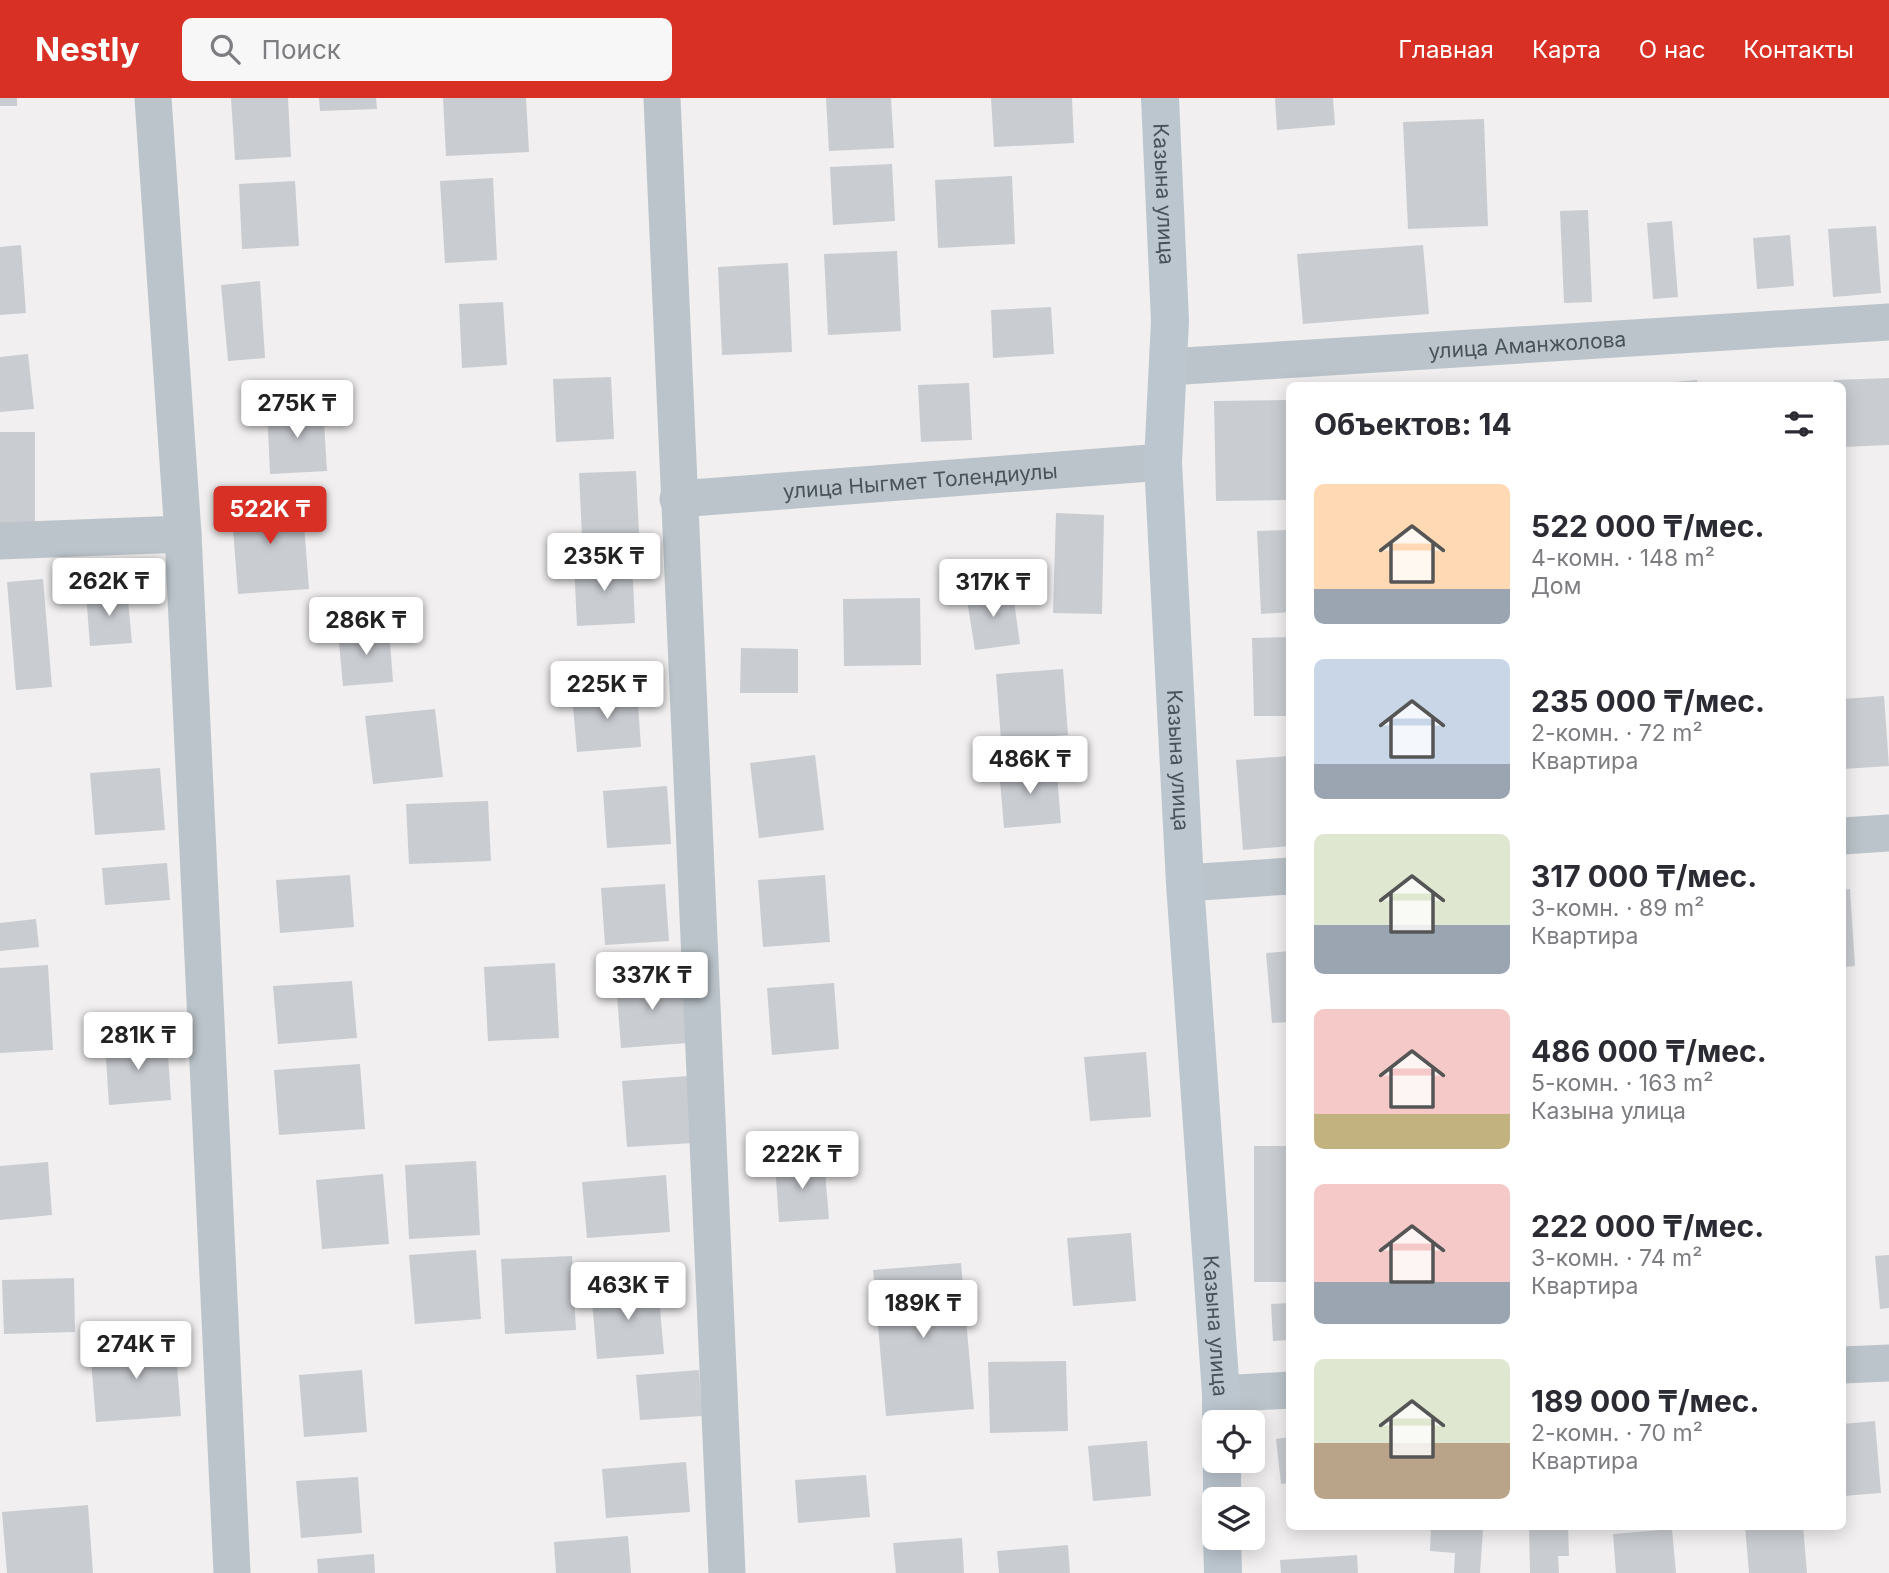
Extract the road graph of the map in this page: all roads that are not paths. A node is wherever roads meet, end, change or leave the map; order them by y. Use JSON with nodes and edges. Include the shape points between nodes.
{"nodes":[{"id":1,"x":153,"y":98,"type":"edge"},
{"id":2,"x":662,"y":98,"type":"edge"},
{"id":3,"x":1160,"y":98,"type":"edge"},
{"id":4,"x":1889,"y":322,"type":"edge"},
{"id":5,"x":1168,"y":367,"type":"junction"},
{"id":6,"x":1163,"y":462,"type":"junction"},
{"id":7,"x":678,"y":499,"type":"junction"},
{"id":8,"x":183,"y":534,"type":"junction"},
{"id":9,"x":0,"y":541,"type":"edge"},
{"id":10,"x":1889,"y":833,"type":"edge"},
{"id":11,"x":1846,"y":836,"type":"edge"},
{"id":12,"x":1286,"y":876,"type":"edge"},
{"id":13,"x":1185,"y":883,"type":"junction"},
{"id":14,"x":1889,"y":1363,"type":"edge"},
{"id":15,"x":1846,"y":1366,"type":"edge"},
{"id":16,"x":1286,"y":1391,"type":"edge"},
{"id":17,"x":1221,"y":1408,"type":"edge"},
{"id":18,"x":1222,"y":1550,"type":"edge"},
{"id":19,"x":232,"y":1573,"type":"edge"},
{"id":20,"x":727,"y":1573,"type":"edge"},
{"id":21,"x":1223,"y":1573,"type":"edge"}],
"edges":[{"from":1,"to":8,"type":"street"},
{"from":2,"to":7,"type":"street"},
{"from":3,"to":5,"type":"street","name":"Казына улица"},
{"from":4,"to":5,"type":"street","name":"улица Аманжолова"},
{"from":5,"to":6,"type":"street","name":"Казына улица"},
{"from":6,"to":7,"type":"street","name":"улица Ныгмет Толендиулы"},
{"from":6,"to":13,"type":"street","name":"Казына улица"},
{"from":7,"to":20,"type":"street"},
{"from":8,"to":9,"type":"street"},
{"from":8,"to":19,"type":"street"},
{"from":10,"to":11,"type":"street"},
{"from":12,"to":13,"type":"street"},
{"from":13,"to":17,"type":"street","name":"Казына улица"},
{"from":14,"to":15,"type":"street"},
{"from":16,"to":17,"type":"street"},
{"from":18,"to":21,"type":"street"}]}
